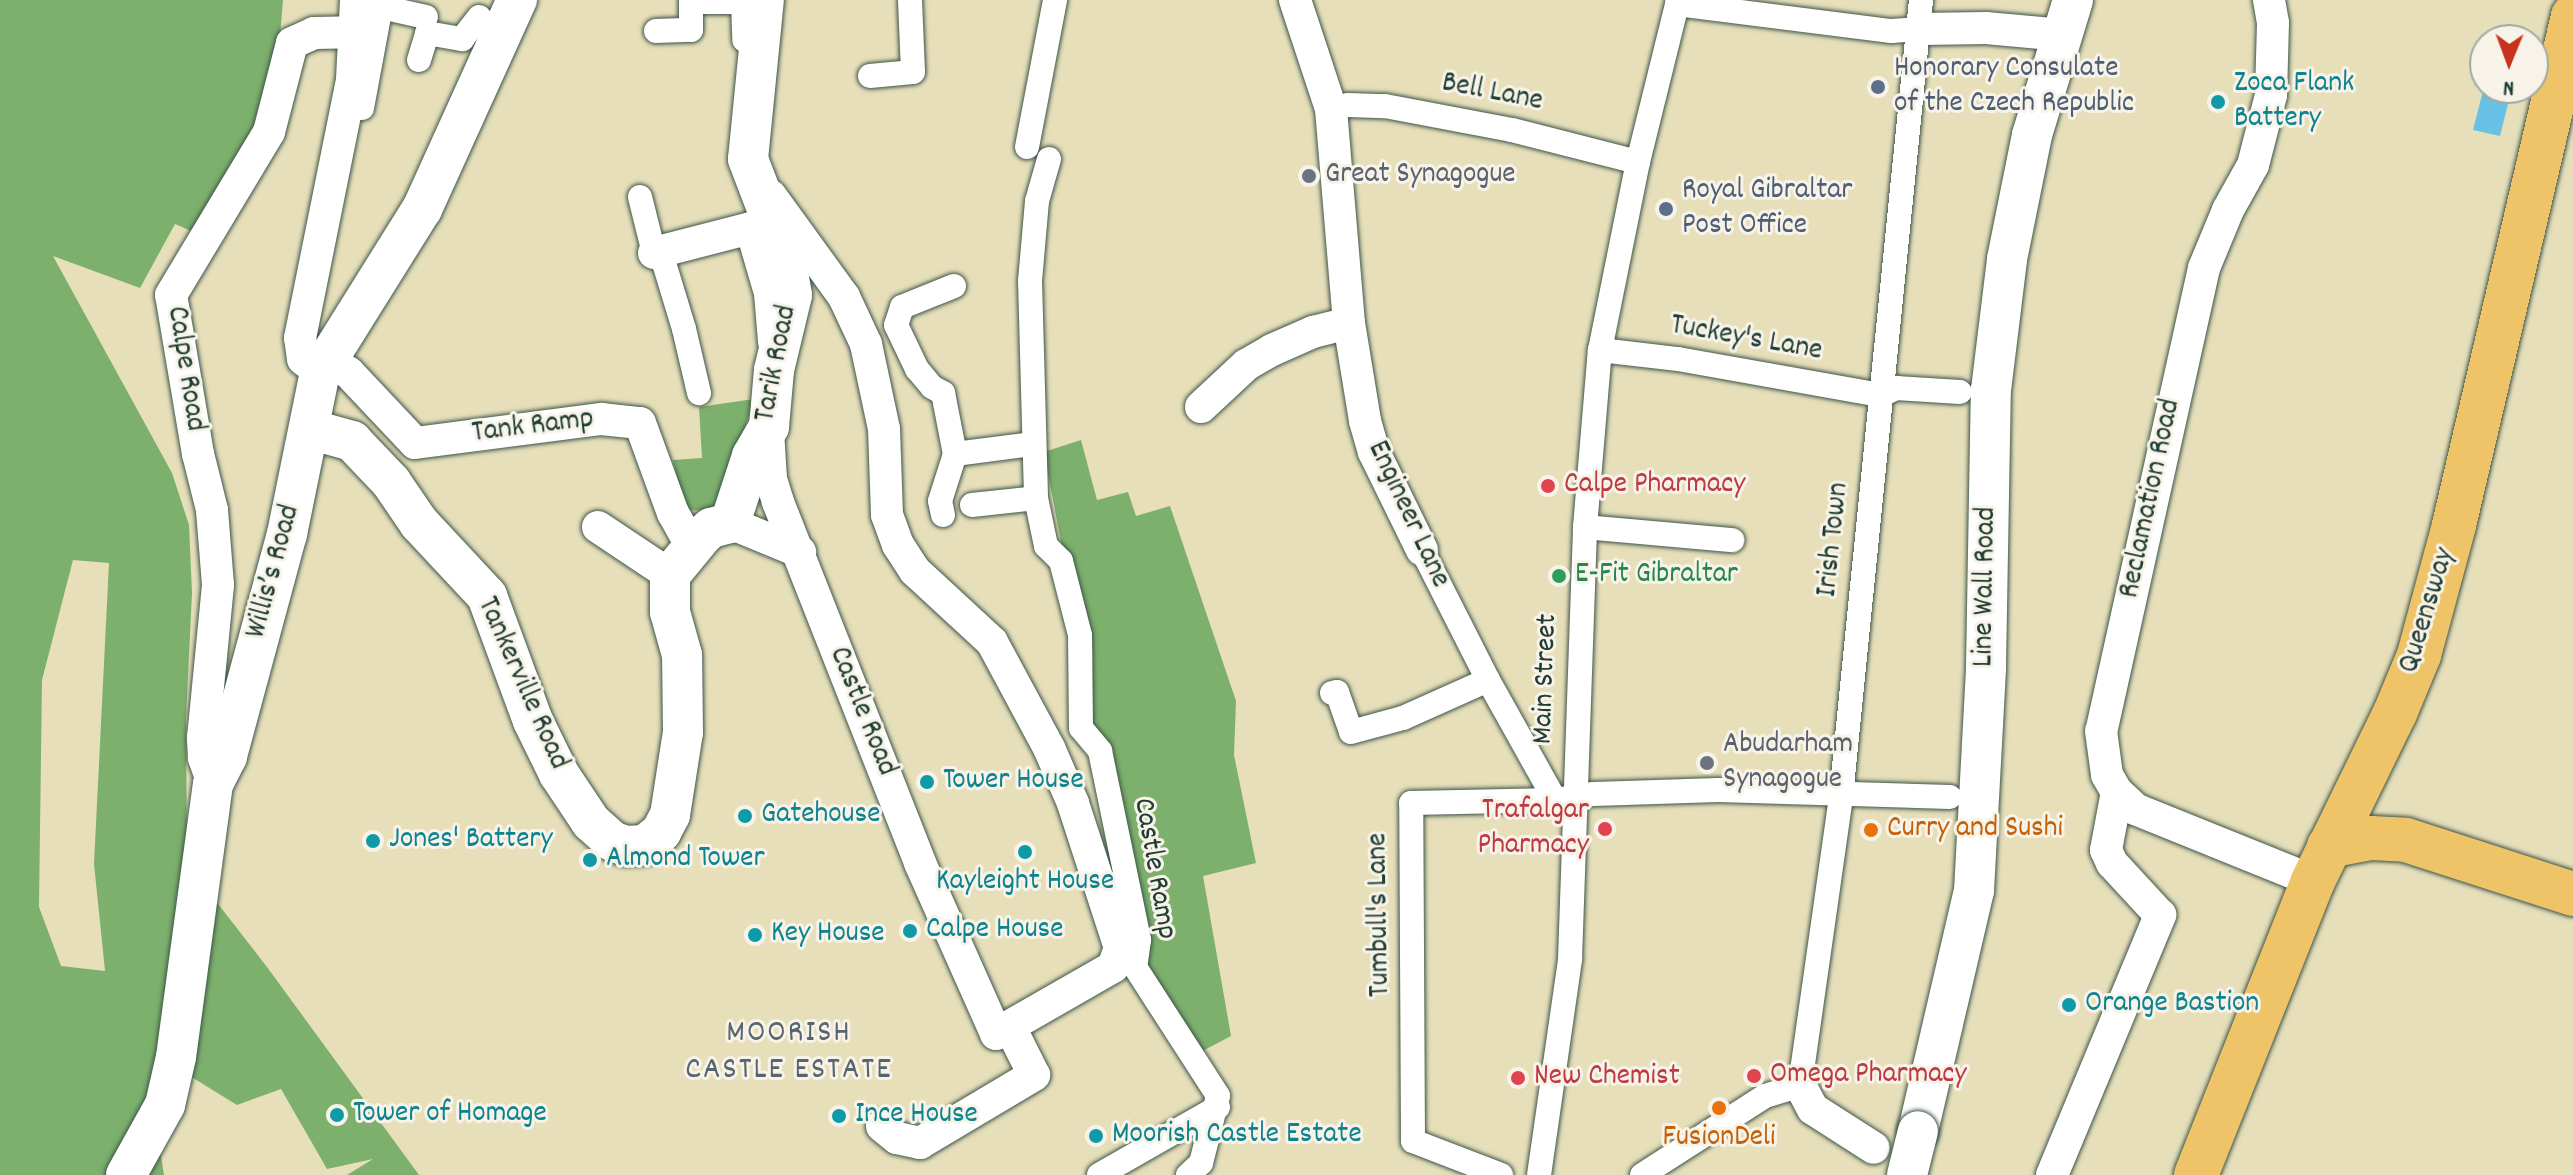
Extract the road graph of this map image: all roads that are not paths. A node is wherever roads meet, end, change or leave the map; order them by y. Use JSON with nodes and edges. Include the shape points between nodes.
{"nodes":[{"id":1,"x":517,"y":0,"type":"edge"},
{"id":2,"x":764,"y":0,"type":"edge"},
{"id":3,"x":910,"y":0,"type":"edge"},
{"id":4,"x":1055,"y":0,"type":"edge"},
{"id":5,"x":1295,"y":0,"type":"edge"},
{"id":6,"x":2269,"y":0,"type":"edge"},
{"id":7,"x":692,"y":1,"type":"edge"},
{"id":8,"x":373,"y":2,"type":"edge"},
{"id":9,"x":1677,"y":2,"type":"edge"},
{"id":10,"x":478,"y":8,"type":"edge"},
{"id":11,"x":1921,"y":14,"type":"edge"},
{"id":12,"x":2573,"y":16,"type":"edge"},
{"id":13,"x":426,"y":17,"type":"dead end"},
{"id":14,"x":2068,"y":17,"type":"edge"},
{"id":15,"x":656,"y":31,"type":"dead end"},
{"id":16,"x":353,"y":32,"type":"junction"},
{"id":17,"x":419,"y":60,"type":"dead end"},
{"id":18,"x":488,"y":62,"type":"junction"},
{"id":19,"x":870,"y":76,"type":"dead end"},
{"id":20,"x":756,"y":79,"type":"junction"},
{"id":21,"x":1331,"y":109,"type":"junction"},
{"id":22,"x":1027,"y":147,"type":"dead end"},
{"id":23,"x":1049,"y":159,"type":"dead end"},
{"id":24,"x":1638,"y":162,"type":"junction"},
{"id":25,"x":750,"y":167,"type":"junction"},
{"id":26,"x":332,"y":179,"type":"junction"},
{"id":27,"x":640,"y":197,"type":"dead end"},
{"id":28,"x":654,"y":253,"type":"junction"},
{"id":29,"x":954,"y":286,"type":"dead end"},
{"id":30,"x":1349,"y":323,"type":"junction"},
{"id":31,"x":1600,"y":350,"type":"junction"},
{"id":32,"x":323,"y":365,"type":"junction"},
{"id":33,"x":776,"y":367,"type":"junction"},
{"id":34,"x":1960,"y":392,"type":"dead end"},
{"id":35,"x":699,"y":393,"type":"dead end"},
{"id":36,"x":1881,"y":395,"type":"junction"},
{"id":37,"x":1201,"y":407,"type":"dead end"},
{"id":38,"x":309,"y":429,"type":"junction"},
{"id":39,"x":768,"y":431,"type":"junction"},
{"id":40,"x":1033,"y":444,"type":"junction"},
{"id":41,"x":955,"y":454,"type":"junction"},
{"id":42,"x":1036,"y":498,"type":"junction"},
{"id":43,"x":972,"y":505,"type":"dead end"},
{"id":44,"x":943,"y":515,"type":"dead end"},
{"id":45,"x":730,"y":523,"type":"junction"},
{"id":46,"x":598,"y":527,"type":"dead end"},
{"id":47,"x":1585,"y":527,"type":"junction"},
{"id":48,"x":1732,"y":540,"type":"dead end"},
{"id":49,"x":1422,"y":550,"type":"joint"},
{"id":50,"x":800,"y":552,"type":"junction"},
{"id":51,"x":681,"y":561,"type":"junction"},
{"id":52,"x":1488,"y":680,"type":"junction"},
{"id":53,"x":1332,"y":693,"type":"dead end"},
{"id":54,"x":2380,"y":742,"type":"junction"},
{"id":55,"x":213,"y":784,"type":"junction"},
{"id":56,"x":2117,"y":792,"type":"junction"},
{"id":57,"x":1841,"y":796,"type":"junction"},
{"id":58,"x":1950,"y":797,"type":"dead end"},
{"id":59,"x":1564,"y":799,"type":"junction"},
{"id":60,"x":2406,"y":840,"type":"junction"},
{"id":61,"x":2321,"y":864,"type":"junction"},
{"id":62,"x":2573,"y":894,"type":"edge"},
{"id":63,"x":1010,"y":1027,"type":"junction"},
{"id":64,"x":1800,"y":1085,"type":"junction"},
{"id":65,"x":1218,"y":1107,"type":"junction"},
{"id":66,"x":882,"y":1126,"type":"dead end"},
{"id":67,"x":1874,"y":1148,"type":"dead end"},
{"id":68,"x":126,"y":1175,"type":"edge"},
{"id":69,"x":1099,"y":1175,"type":"edge"},
{"id":70,"x":1188,"y":1175,"type":"edge"},
{"id":71,"x":1501,"y":1175,"type":"edge"},
{"id":72,"x":1539,"y":1175,"type":"edge"},
{"id":73,"x":1642,"y":1175,"type":"edge"},
{"id":74,"x":1907,"y":1175,"type":"edge"},
{"id":75,"x":2052,"y":1175,"type":"edge"},
{"id":76,"x":2196,"y":1175,"type":"edge"}],
"edges":[{"from":1,"to":18,"type":"street","name":"Willis’s Road"},
{"from":2,"to":20,"type":"street"},
{"from":3,"to":19,"type":"street","via":[[913,72]]},
{"from":4,"to":22,"type":"street"},
{"from":5,"to":21,"type":"street","name":"Engineer Lane"},
{"from":6,"to":56,"type":"street","name":"Reclamation Road","via":[[2271,95],[2253,165],[2204,268],[2101,731],[2107,775]]},
{"from":7,"to":15,"type":"street","via":[[691,30]]},
{"from":7,"to":20,"type":"street","via":[[743,2],[745,61]]},
{"from":8,"to":13,"type":"street"},
{"from":8,"to":16,"type":"street"},
{"from":8,"to":26,"type":"street","via":[[357,132]]},
{"from":9,"to":11,"type":"street","via":[[1891,31]]},
{"from":9,"to":24,"type":"street","name":"Main Street"},
{"from":10,"to":17,"type":"street","via":[[462,39],[427,33]]},
{"from":10,"to":18,"type":"street"},
{"from":11,"to":14,"type":"street","via":[[1986,28]]},
{"from":11,"to":36,"type":"street","name":"Irish Town"},
{"from":12,"to":54,"type":"main road","name":"Queensway","via":[[2437,593],[2419,655]]},
{"from":14,"to":74,"type":"street","name":"Line Wall Road","bridge":true,"via":[[2032,135],[2007,259],[1991,390],[1985,696],[1974,891]]},
{"from":16,"to":26,"type":"street","via":[[352,79]]},
{"from":16,"to":55,"type":"street","name":"Calpe Road","via":[[314,33],[292,43],[269,132],[171,295],[212,510],[218,585],[203,738]]},
{"from":18,"to":32,"type":"street","name":"Willis’s Road","via":[[422,209]]},
{"from":20,"to":25,"type":"street"},
{"from":21,"to":24,"type":"street","name":"Bell Lane","via":[[1385,106],[1512,130]]},
{"from":21,"to":30,"type":"street","name":"Engineer Lane"},
{"from":23,"to":40,"type":"street","name":"Castle Ramp","via":[[1037,201],[1030,281]]},
{"from":24,"to":31,"type":"street","name":"Main Street"},
{"from":25,"to":33,"type":"street","name":"Tarik Road","via":[[785,256],[792,295]]},
{"from":25,"to":63,"type":"street","via":[[814,252],[862,333],[884,429],[887,515],[898,545],[915,571],[992,642],[1049,748],[1120,948],[1113,967]]},
{"from":26,"to":32,"type":"street","via":[[300,345],[305,362]]},
{"from":27,"to":28,"type":"street"},
{"from":28,"to":33,"type":"street","via":[[751,228],[770,293]]},
{"from":28,"to":35,"type":"street","via":[[664,263]]},
{"from":29,"to":41,"type":"street","via":[[902,307],[896,325],[917,369],[943,393]]},
{"from":30,"to":37,"type":"street","via":[[1272,350],[1246,365]]},
{"from":30,"to":49,"type":"street","name":"Engineer Lane","via":[[1374,452]]},
{"from":31,"to":36,"type":"street","name":"Tuckey's Lane"},
{"from":31,"to":47,"type":"street","name":"Main Street"},
{"from":32,"to":38,"type":"street","name":"Willis’s Road"},
{"from":32,"to":51,"type":"street","name":"Tank Ramp","via":[[349,373],[415,443],[601,419],[640,423],[673,513]]},
{"from":33,"to":39,"type":"street","name":"Tarik Road"},
{"from":34,"to":36,"type":"street","name":"Tuckey's Lane","via":[[1896,388]]},
{"from":36,"to":57,"type":"street","name":"Irish Town"},
{"from":38,"to":51,"type":"street","name":"Tankerville Road","via":[[352,441],[487,596],[533,721],[559,774],[600,832],[626,846],[645,845],[661,832],[677,782],[683,732],[682,655],[670,612]]},
{"from":38,"to":55,"type":"street","name":"Willis’s Road","via":[[287,534],[227,756]]},
{"from":39,"to":45,"type":"street","name":"Tarik Road","via":[[752,456]]},
{"from":39,"to":50,"type":"street","name":"Castle Road","via":[[771,479]]},
{"from":40,"to":41,"type":"street"},
{"from":40,"to":42,"type":"street","name":"Castle Ramp"},
{"from":41,"to":44,"type":"street","via":[[940,501]]},
{"from":42,"to":43,"type":"street"},
{"from":42,"to":65,"type":"street","name":"Castle Ramp","via":[[1046,546],[1061,561],[1080,635],[1081,728],[1100,751],[1139,940],[1135,967],[1218,1096]]},
{"from":45,"to":50,"type":"street"},
{"from":45,"to":51,"type":"street","via":[[711,528]]},
{"from":46,"to":51,"type":"street"},
{"from":47,"to":48,"type":"street"},
{"from":47,"to":59,"type":"street","name":"Main Street"},
{"from":49,"to":52,"type":"street","name":"Engineer Lane"},
{"from":50,"to":63,"type":"street","name":"Castle Road","via":[[920,863],[996,1034]]},
{"from":52,"to":53,"type":"street","via":[[1403,718],[1351,732],[1337,692]]},
{"from":52,"to":59,"type":"street","name":"Engineer Lane"},
{"from":54,"to":60,"type":"main road","via":[[2380,785],[2389,817]]},
{"from":54,"to":61,"type":"main road","name":"Queensway"},
{"from":55,"to":68,"type":"street","name":"Willis’s Road","via":[[176,1057],[162,1115]]},
{"from":56,"to":61,"type":"street","via":[[2135,809],[2160,821]]},
{"from":56,"to":75,"type":"street","via":[[2106,850],[2160,915]]},
{"from":57,"to":58,"type":"street"},
{"from":57,"to":59,"type":"street","via":[[1718,790]]},
{"from":57,"to":64,"type":"street","name":"Irish Town"},
{"from":59,"to":71,"type":"street","name":"Tumbull's Lane","via":[[1411,803],[1413,1141]]},
{"from":59,"to":72,"type":"street","name":"Main Street","via":[[1570,959]]},
{"from":60,"to":61,"type":"main road","via":[[2371,838]]},
{"from":60,"to":62,"type":"main road"},
{"from":61,"to":76,"type":"main road","name":"Queensway"},
{"from":63,"to":66,"type":"street","via":[[1034,1075],[920,1143],[897,1138]]},
{"from":64,"to":67,"type":"street","via":[[1813,1109]]},
{"from":64,"to":73,"type":"street","via":[[1765,1096]]},
{"from":65,"to":69,"type":"street"},
{"from":65,"to":70,"type":"street","via":[[1201,1163]]}]}
